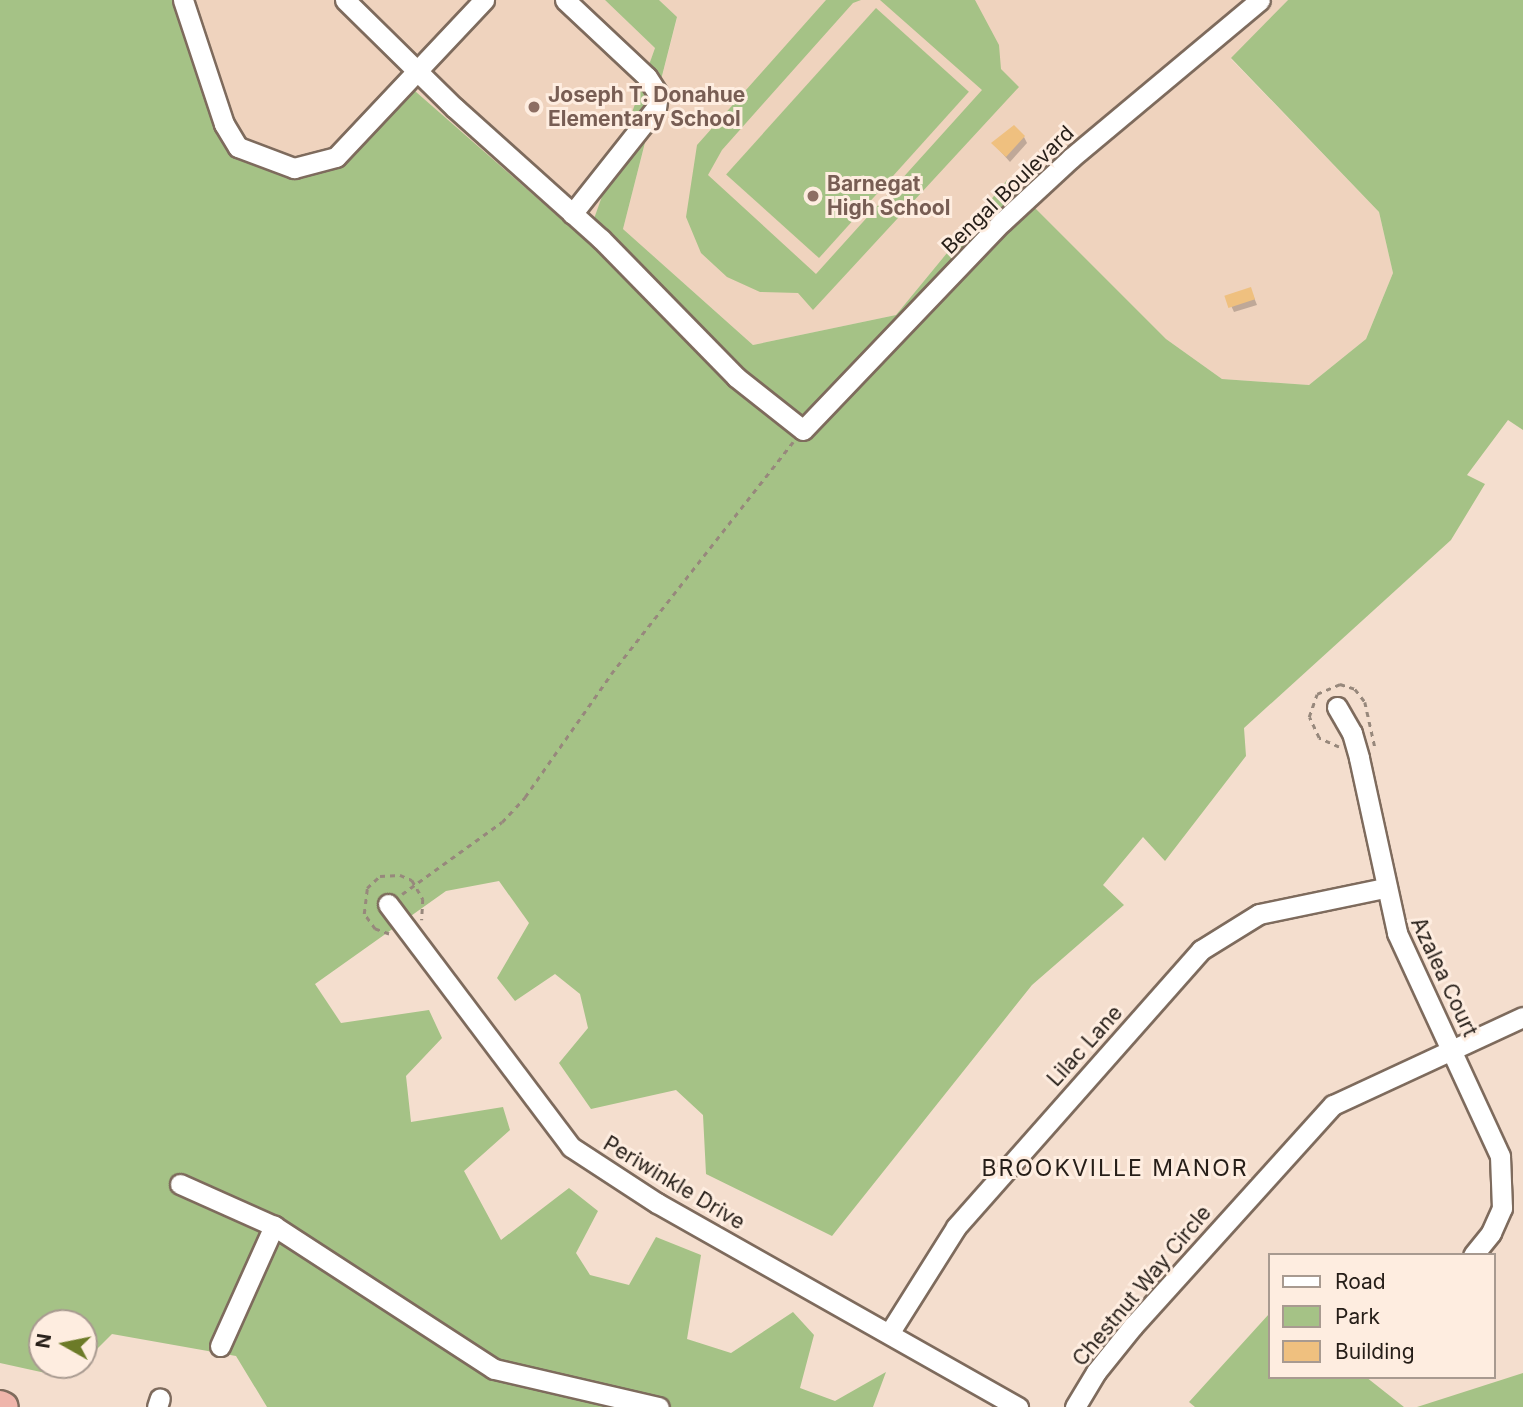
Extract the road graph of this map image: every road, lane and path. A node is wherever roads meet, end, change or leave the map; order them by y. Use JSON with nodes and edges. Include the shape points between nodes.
{"nodes":[{"id":1,"x":183,"y":0,"type":"edge"},
{"id":2,"x":345,"y":0,"type":"edge"},
{"id":3,"x":484,"y":0,"type":"edge"},
{"id":4,"x":565,"y":0,"type":"edge"},
{"id":5,"x":1260,"y":0,"type":"edge"},
{"id":6,"x":418,"y":72,"type":"junction"},
{"id":7,"x":572,"y":214,"type":"junction"},
{"id":8,"x":803,"y":430,"type":"junction"},
{"id":9,"x":1337,"y":707,"type":"dead end"},
{"id":10,"x":1345,"y":752,"type":"dead end"},
{"id":11,"x":1376,"y":753,"type":"dead end"},
{"id":12,"x":415,"y":885,"type":"junction"},
{"id":13,"x":1384,"y":888,"type":"junction"},
{"id":14,"x":388,"y":904,"type":"joint"},
{"id":15,"x":423,"y":924,"type":"dead end"},
{"id":16,"x":396,"y":935,"type":"dead end"},
{"id":17,"x":1523,"y":1017,"type":"edge"},
{"id":18,"x":1453,"y":1051,"type":"junction"},
{"id":19,"x":180,"y":1184,"type":"dead end"},
{"id":20,"x":274,"y":1226,"type":"junction"},
{"id":21,"x":1475,"y":1253,"type":"edge"},
{"id":22,"x":890,"y":1332,"type":"junction"},
{"id":23,"x":220,"y":1346,"type":"dead end"},
{"id":24,"x":659,"y":1407,"type":"edge"},
{"id":25,"x":1018,"y":1407,"type":"edge"},
{"id":26,"x":1075,"y":1407,"type":"edge"}],
"edges":[{"from":1,"to":6,"type":"street","via":[[224,124],[238,147],[278,165],[316,165],[336,157]]},
{"from":2,"to":6,"type":"street"},
{"from":3,"to":6,"type":"street"},
{"from":4,"to":7,"type":"street","via":[[647,77],[658,94],[656,108]]},
{"from":5,"to":8,"type":"street","name":"Bengal Boulevard","via":[[1071,158],[1002,222]]},
{"from":6,"to":7,"type":"street"},
{"from":7,"to":8,"type":"street","via":[[736,377]]},
{"from":8,"to":12,"type":"path","via":[[611,674],[525,797],[502,822]]},
{"from":9,"to":13,"type":"street","name":"Azalea Court","via":[[1359,758]]},
{"from":10,"to":11,"type":"path","via":[[1319,738],[1309,717],[1317,694],[1332,685],[1355,689],[1366,702]]},
{"from":12,"to":14,"type":"path"},
{"from":12,"to":15,"type":"path","via":[[423,899]]},
{"from":12,"to":16,"type":"path","via":[[400,875],[387,874],[367,888],[363,901],[369,922]]},
{"from":13,"to":18,"type":"street","name":"Azalea Court","via":[[1397,933]]},
{"from":13,"to":22,"type":"street","name":"Lilac Lane","via":[[1259,914],[1201,950],[956,1227]]},
{"from":14,"to":22,"type":"street","name":"Periwinkle Drive","via":[[571,1147],[657,1203]]},
{"from":17,"to":18,"type":"street","name":"Chestnut Way Circle"},
{"from":18,"to":21,"type":"street","name":"Azalea Court","via":[[1490,1130],[1504,1181],[1502,1208],[1491,1233]]},
{"from":18,"to":26,"type":"street","name":"Chestnut Way Circle","via":[[1334,1105],[1133,1326],[1096,1371]]},
{"from":19,"to":20,"type":"street"},
{"from":20,"to":23,"type":"street"},
{"from":20,"to":24,"type":"street","via":[[494,1369]]},
{"from":22,"to":25,"type":"street","name":"Periwinkle Drive"}]}
